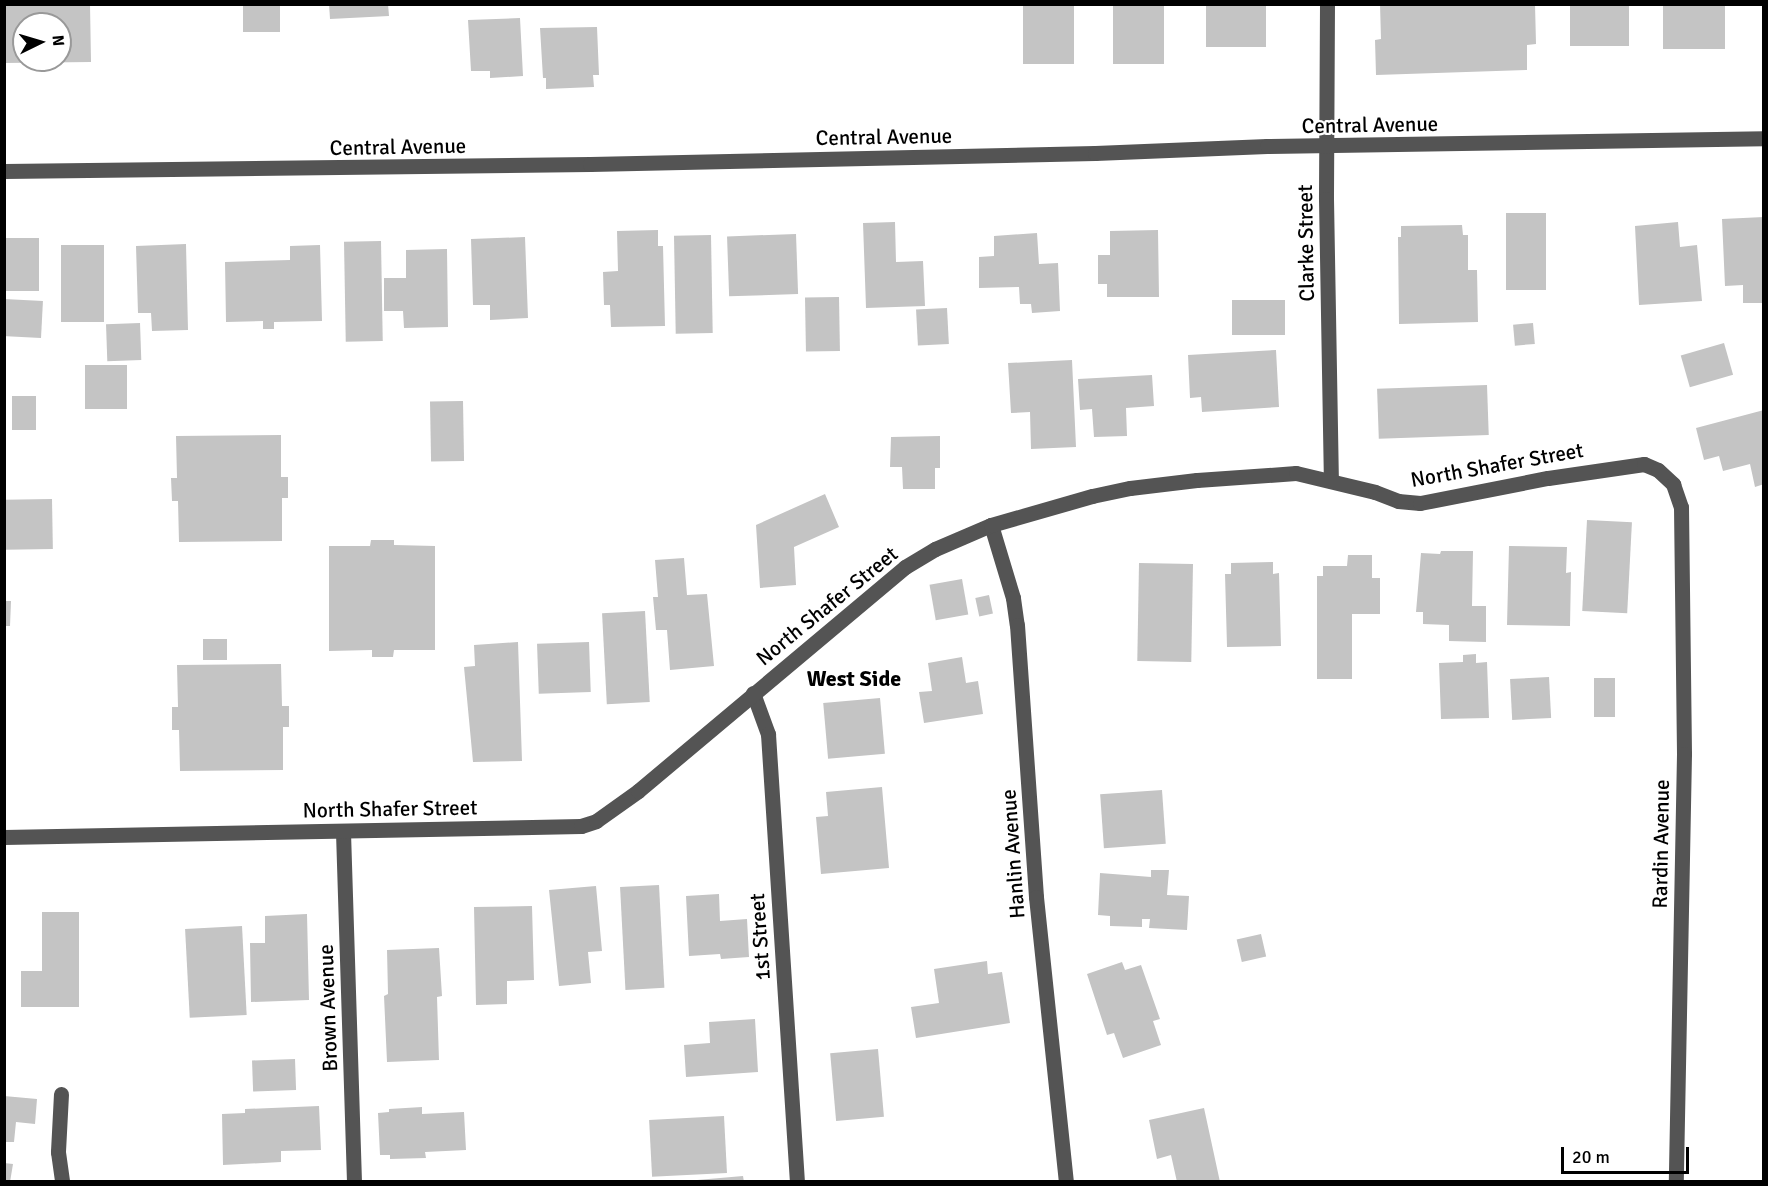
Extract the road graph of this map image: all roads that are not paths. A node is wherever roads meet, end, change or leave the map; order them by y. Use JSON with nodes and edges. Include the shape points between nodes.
{"nodes":[{"id":1,"x":1327,"y":4,"type":"edge"},
{"id":2,"x":1764,"y":138,"type":"edge"},
{"id":3,"x":1326,"y":146,"type":"junction"},
{"id":4,"x":4,"y":171,"type":"edge"},
{"id":5,"x":1331,"y":481,"type":"junction"},
{"id":6,"x":1681,"y":507,"type":"joint"},
{"id":7,"x":991,"y":525,"type":"junction"},
{"id":8,"x":753,"y":693,"type":"junction"},
{"id":9,"x":343,"y":832,"type":"junction"},
{"id":10,"x":4,"y":837,"type":"edge"},
{"id":11,"x":61,"y":1094,"type":"dead end"},
{"id":12,"x":62,"y":1182,"type":"edge"},
{"id":13,"x":354,"y":1182,"type":"edge"},
{"id":14,"x":797,"y":1182,"type":"edge"},
{"id":15,"x":1066,"y":1182,"type":"edge"},
{"id":16,"x":1676,"y":1182,"type":"edge"}],
"edges":[{"from":1,"to":3,"type":"street","name":"Clarke Street"},
{"from":2,"to":3,"type":"street","name":"Central Avenue"},
{"from":3,"to":4,"type":"street","name":"Central Avenue","via":[[590,165]]},
{"from":3,"to":5,"type":"street","name":"Clarke Street"},
{"from":5,"to":6,"type":"street","name":"North Shafer Street","via":[[1398,501],[1420,503],[1644,464],[1658,470],[1673,484]]},
{"from":5,"to":7,"type":"street","name":"North Shafer Street","via":[[1296,473],[1130,488],[1064,502]]},
{"from":6,"to":16,"type":"street","name":"Rardin Avenue","via":[[1684,754]]},
{"from":7,"to":8,"type":"street","name":"North Shafer Street","via":[[935,549],[905,567]]},
{"from":7,"to":15,"type":"street","name":"Hanlin Avenue","via":[[1017,625],[1036,897]]},
{"from":8,"to":9,"type":"street","name":"North Shafer Street","via":[[638,791],[581,826]]},
{"from":8,"to":14,"type":"street","name":"1st Street","via":[[768,734]]},
{"from":9,"to":10,"type":"street","name":"North Shafer Street"},
{"from":9,"to":13,"type":"street","name":"Brown Avenue"},
{"from":11,"to":12,"type":"street","via":[[58,1152]]}]}
